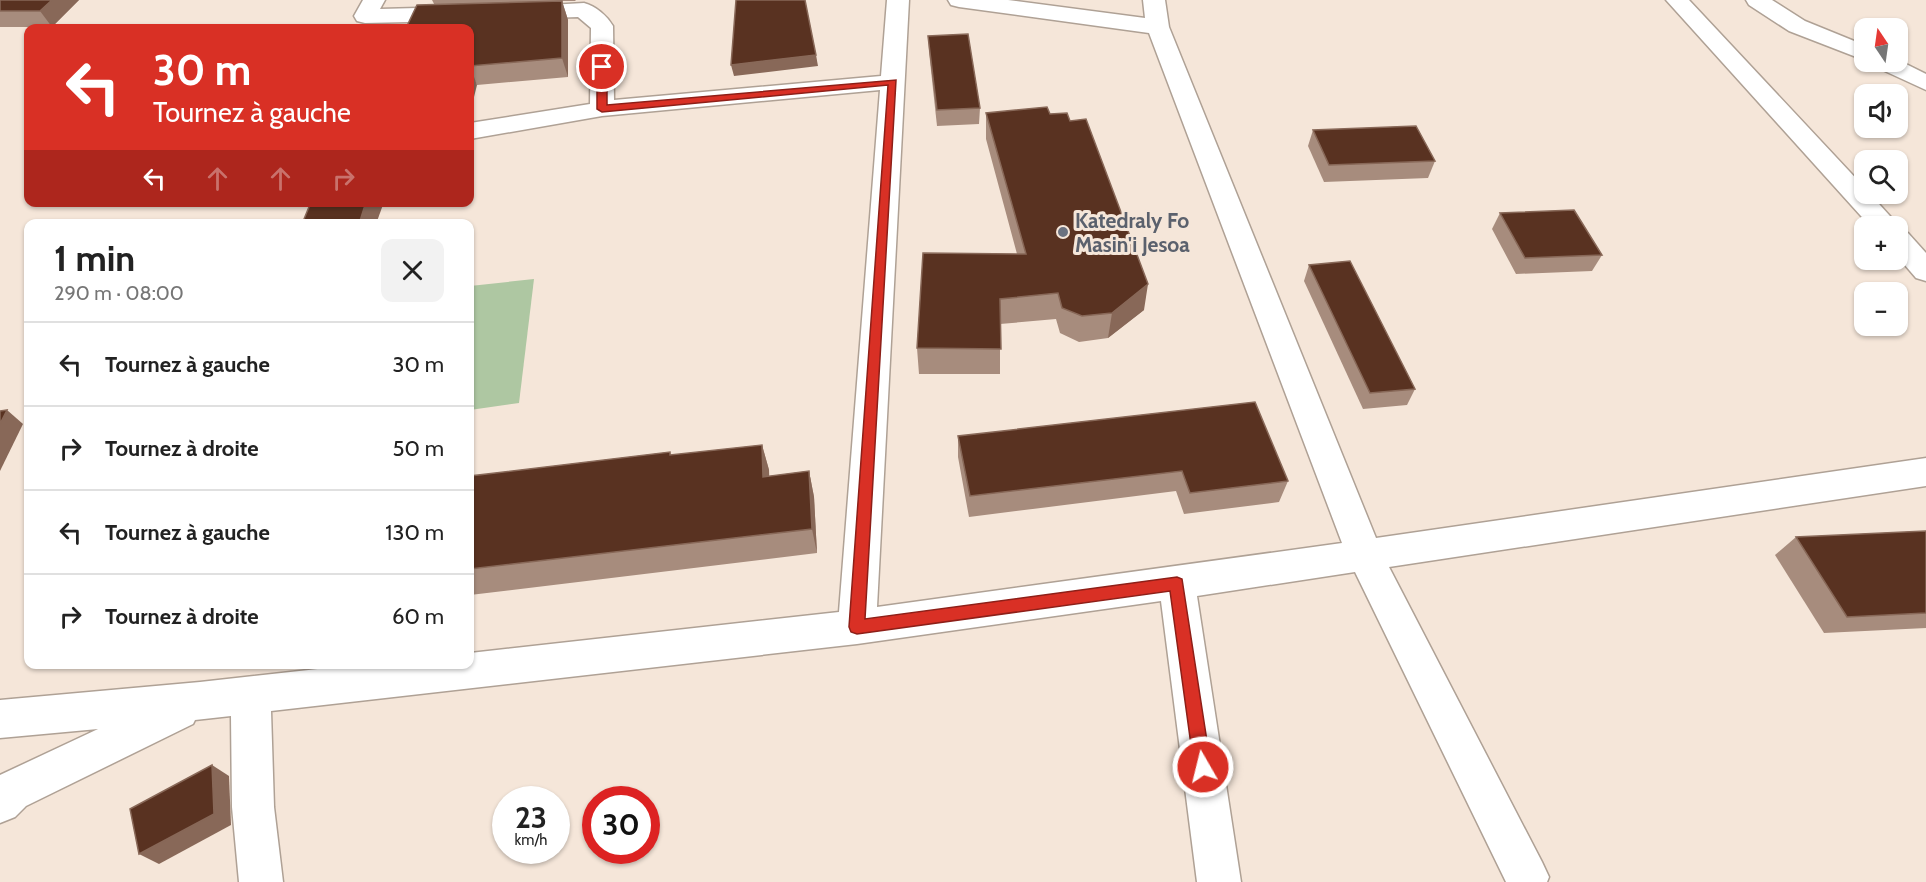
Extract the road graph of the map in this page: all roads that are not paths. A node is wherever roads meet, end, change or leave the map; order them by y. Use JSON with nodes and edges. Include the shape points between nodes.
{"nodes":[{"id":1,"x":374,"y":0,"type":"edge"},
{"id":2,"x":898,"y":0,"type":"edge"},
{"id":3,"x":959,"y":0,"type":"edge"},
{"id":4,"x":1677,"y":0,"type":"edge"},
{"id":5,"x":1757,"y":0,"type":"edge"},
{"id":6,"x":585,"y":5,"type":"edge"},
{"id":7,"x":1156,"y":14,"type":"edge"},
{"id":8,"x":1854,"y":48,"type":"edge"},
{"id":9,"x":1904,"y":72,"type":"edge"},
{"id":10,"x":893,"y":82,"type":"junction"},
{"id":11,"x":1926,"y":83,"type":"edge"},
{"id":12,"x":602,"y":109,"type":"junction"},
{"id":13,"x":474,"y":130,"type":"edge"},
{"id":14,"x":1876,"y":216,"type":"edge"},
{"id":15,"x":1908,"y":251,"type":"edge"},
{"id":16,"x":1926,"y":271,"type":"edge"},
{"id":17,"x":1926,"y":472,"type":"edge"},
{"id":18,"x":1364,"y":554,"type":"junction"},
{"id":19,"x":1177,"y":583,"type":"junction"},
{"id":20,"x":857,"y":627,"type":"junction"},
{"id":21,"x":251,"y":694,"type":"junction"},
{"id":22,"x":200,"y":701,"type":"junction"},
{"id":23,"x":0,"y":719,"type":"edge"},
{"id":24,"x":0,"y":802,"type":"edge"},
{"id":25,"x":1527,"y":877,"type":"dead end"},
{"id":26,"x":261,"y":882,"type":"edge"},
{"id":27,"x":1219,"y":882,"type":"edge"}],
"edges":[{"from":1,"to":6,"type":"street","via":[[365,16],[485,14]]},
{"from":2,"to":10,"type":"street"},
{"from":3,"to":7,"type":"street"},
{"from":4,"to":14,"type":"street"},
{"from":5,"to":8,"type":"street","via":[[1797,26]]},
{"from":6,"to":12,"type":"street","via":[[602,26]]},
{"from":7,"to":18,"type":"street"},
{"from":9,"to":11,"type":"street"},
{"from":10,"to":12,"type":"street"},
{"from":10,"to":20,"type":"street"},
{"from":12,"to":13,"type":"street"},
{"from":15,"to":16,"type":"street"},
{"from":17,"to":18,"type":"street"},
{"from":18,"to":19,"type":"street"},
{"from":18,"to":25,"type":"street"},
{"from":19,"to":20,"type":"street"},
{"from":19,"to":27,"type":"street"},
{"from":20,"to":21,"type":"street"},
{"from":21,"to":22,"type":"street"},
{"from":21,"to":26,"type":"street","via":[[254,807]]},
{"from":22,"to":23,"type":"street"},
{"from":22,"to":24,"type":"street","via":[[11,791]]}]}
